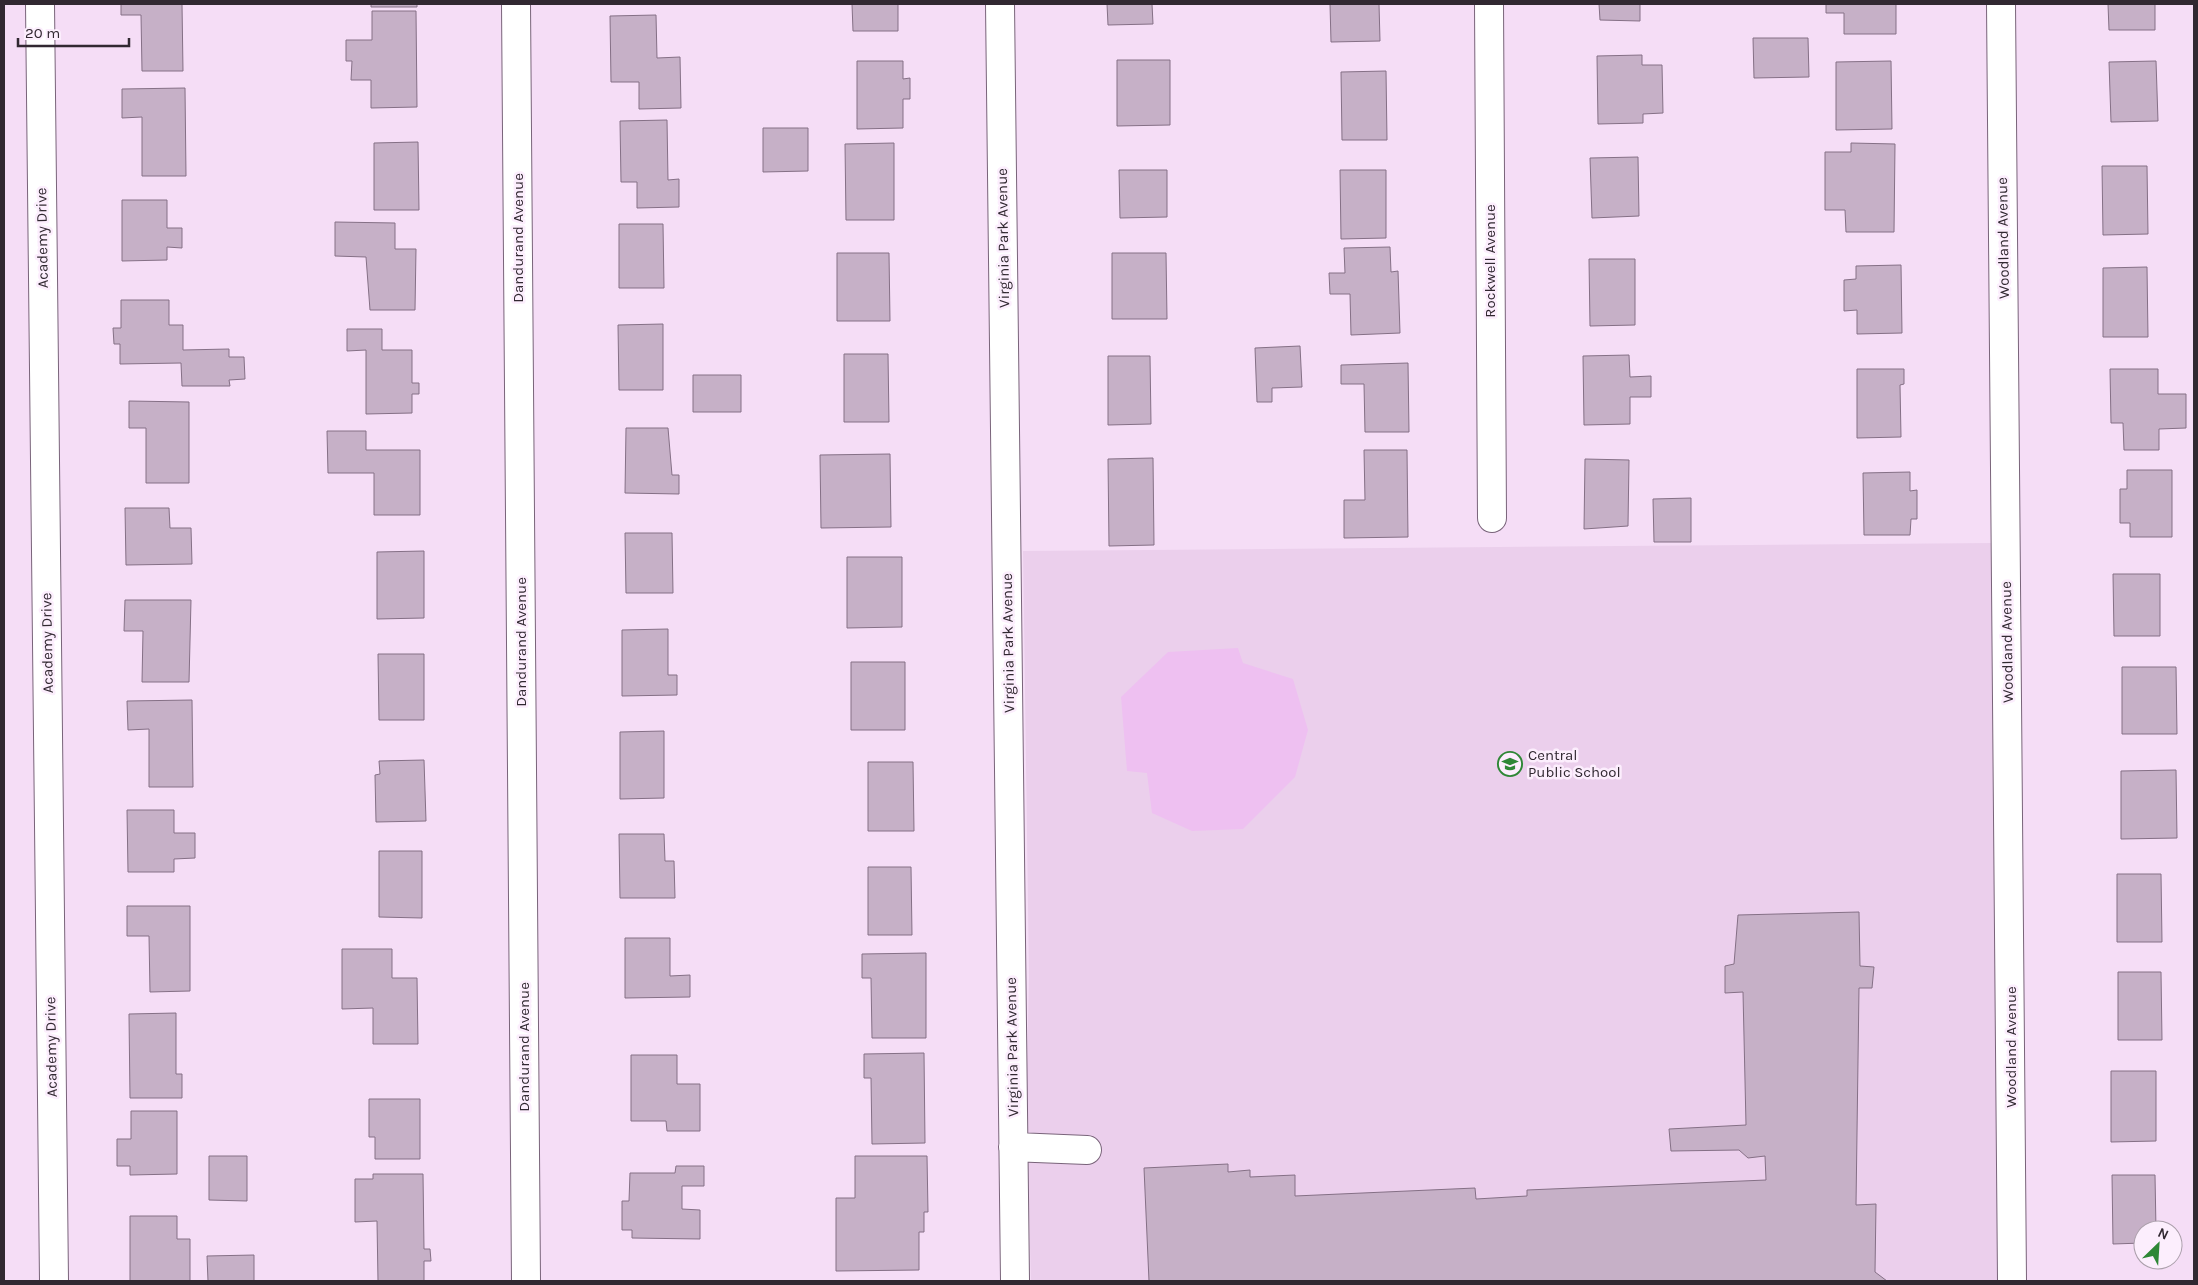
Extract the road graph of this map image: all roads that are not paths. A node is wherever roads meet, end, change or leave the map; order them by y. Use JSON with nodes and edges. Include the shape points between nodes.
{"nodes":[{"id":1,"x":40,"y":4,"type":"edge"},
{"id":2,"x":516,"y":4,"type":"edge"},
{"id":3,"x":1000,"y":4,"type":"edge"},
{"id":4,"x":1489,"y":4,"type":"edge"},
{"id":5,"x":2001,"y":4,"type":"edge"},
{"id":6,"x":1492,"y":518,"type":"dead end"},
{"id":7,"x":1013,"y":1147,"type":"junction"},
{"id":8,"x":1087,"y":1150,"type":"dead end"},
{"id":9,"x":54,"y":1281,"type":"edge"},
{"id":10,"x":526,"y":1281,"type":"edge"},
{"id":11,"x":1015,"y":1281,"type":"edge"},
{"id":12,"x":2012,"y":1281,"type":"edge"}],
"edges":[{"from":1,"to":9,"type":"street","name":"Academy Drive"},
{"from":2,"to":10,"type":"street","name":"Dandurand Avenue"},
{"from":3,"to":7,"type":"street","name":"Virginia Park Avenue"},
{"from":4,"to":6,"type":"street","name":"Rockwell Avenue"},
{"from":5,"to":12,"type":"street","name":"Woodland Avenue"},
{"from":7,"to":8,"type":"street"},
{"from":7,"to":11,"type":"street","name":"Virginia Park Avenue"}]}
